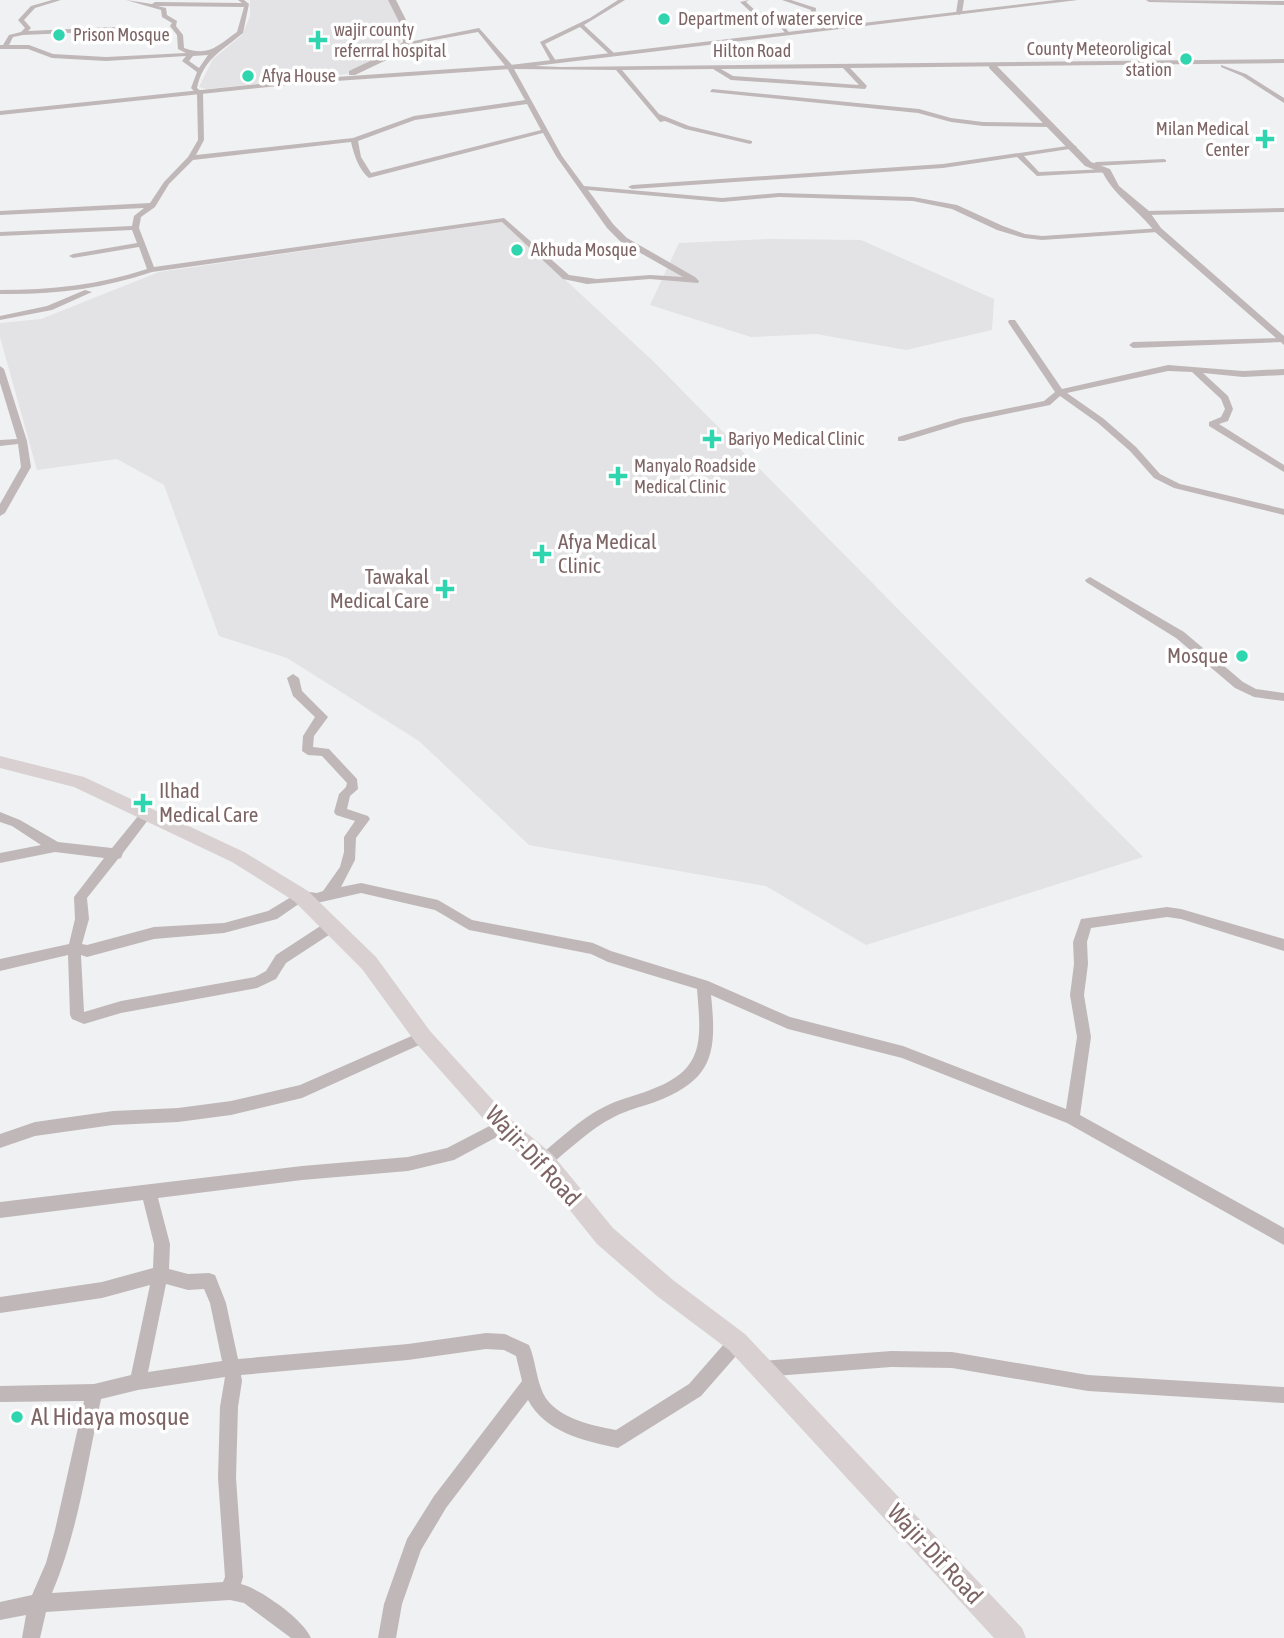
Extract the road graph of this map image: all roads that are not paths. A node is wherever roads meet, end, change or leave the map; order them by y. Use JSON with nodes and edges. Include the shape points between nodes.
{"nodes":[{"id":1,"x":58,"y":0,"type":"edge"},
{"id":2,"x":129,"y":0,"type":"edge"},
{"id":3,"x":241,"y":0,"type":"edge"},
{"id":4,"x":392,"y":0,"type":"edge"},
{"id":5,"x":621,"y":0,"type":"edge"},
{"id":6,"x":746,"y":0,"type":"edge"},
{"id":7,"x":785,"y":0,"type":"edge"},
{"id":8,"x":961,"y":0,"type":"edge"},
{"id":9,"x":1074,"y":0,"type":"edge"},
{"id":10,"x":1149,"y":0,"type":"edge"},
{"id":11,"x":1284,"y":3,"type":"edge"},
{"id":12,"x":151,"y":4,"type":"junction"},
{"id":13,"x":247,"y":5,"type":"junction"},
{"id":14,"x":959,"y":13,"type":"junction"},
{"id":15,"x":62,"y":23,"type":"dead end"},
{"id":16,"x":581,"y":25,"type":"junction"},
{"id":17,"x":114,"y":29,"type":"dead end"},
{"id":18,"x":823,"y":29,"type":"junction"},
{"id":19,"x":26,"y":31,"type":"junction"},
{"id":20,"x":788,"y":33,"type":"junction"},
{"id":21,"x":407,"y":43,"type":"junction"},
{"id":22,"x":2,"y":47,"type":"edge"},
{"id":23,"x":192,"y":53,"type":"junction"},
{"id":24,"x":212,"y":53,"type":"junction"},
{"id":25,"x":612,"y":54,"type":"junction"},
{"id":26,"x":553,"y":61,"type":"junction"},
{"id":27,"x":1284,"y":61,"type":"edge"},
{"id":28,"x":1216,"y":63,"type":"junction"},
{"id":29,"x":992,"y":66,"type":"junction"},
{"id":30,"x":510,"y":67,"type":"junction"},
{"id":31,"x":713,"y":67,"type":"junction"},
{"id":32,"x":845,"y":67,"type":"junction"},
{"id":33,"x":617,"y":68,"type":"junction"},
{"id":34,"x":200,"y":72,"type":"junction"},
{"id":35,"x":341,"y":78,"type":"junction"},
{"id":36,"x":712,"y":91,"type":"dead end"},
{"id":37,"x":200,"y":93,"type":"junction"},
{"id":38,"x":1284,"y":100,"type":"edge"},
{"id":39,"x":528,"y":102,"type":"junction"},
{"id":40,"x":0,"y":113,"type":"edge"},
{"id":41,"x":657,"y":115,"type":"junction"},
{"id":42,"x":1049,"y":125,"type":"junction"},
{"id":43,"x":669,"y":130,"type":"dead end"},
{"id":44,"x":545,"y":131,"type":"junction"},
{"id":45,"x":354,"y":140,"type":"junction"},
{"id":46,"x":750,"y":142,"type":"dead end"},
{"id":47,"x":1074,"y":147,"type":"junction"},
{"id":48,"x":1018,"y":154,"type":"junction"},
{"id":49,"x":191,"y":158,"type":"junction"},
{"id":50,"x":1164,"y":160,"type":"dead end"},
{"id":51,"x":1088,"y":164,"type":"junction"},
{"id":52,"x":1107,"y":171,"type":"junction"},
{"id":53,"x":585,"y":188,"type":"junction"},
{"id":54,"x":598,"y":190,"type":"junction"},
{"id":55,"x":152,"y":205,"type":"junction"},
{"id":56,"x":1284,"y":210,"type":"edge"},
{"id":57,"x":0,"y":213,"type":"edge"},
{"id":58,"x":1146,"y":213,"type":"junction"},
{"id":59,"x":135,"y":228,"type":"junction"},
{"id":60,"x":1158,"y":230,"type":"junction"},
{"id":61,"x":0,"y":234,"type":"edge"},
{"id":62,"x":140,"y":245,"type":"junction"},
{"id":63,"x":73,"y":256,"type":"dead end"},
{"id":64,"x":151,"y":270,"type":"junction"},
{"id":65,"x":104,"y":285,"type":"junction"},
{"id":66,"x":0,"y":292,"type":"edge"},
{"id":67,"x":0,"y":318,"type":"edge"},
{"id":68,"x":1012,"y":322,"type":"dead end"},
{"id":69,"x":1283,"y":341,"type":"edge"},
{"id":70,"x":1133,"y":345,"type":"dead end"},
{"id":71,"x":0,"y":369,"type":"edge"},
{"id":72,"x":1194,"y":371,"type":"junction"},
{"id":73,"x":1284,"y":372,"type":"edge"},
{"id":74,"x":1060,"y":392,"type":"junction"},
{"id":75,"x":901,"y":439,"type":"dead end"},
{"id":76,"x":22,"y":440,"type":"junction"},
{"id":77,"x":0,"y":443,"type":"edge"},
{"id":78,"x":1284,"y":469,"type":"edge"},
{"id":79,"x":1284,"y":512,"type":"edge"},
{"id":80,"x":0,"y":513,"type":"edge"},
{"id":81,"x":1090,"y":580,"type":"dead end"},
{"id":82,"x":293,"y":678,"type":"dead end"},
{"id":83,"x":1284,"y":698,"type":"edge"},
{"id":84,"x":0,"y":762,"type":"edge"},
{"id":85,"x":147,"y":813,"type":"junction"},
{"id":86,"x":0,"y":817,"type":"edge"},
{"id":87,"x":55,"y":846,"type":"junction"},
{"id":88,"x":117,"y":854,"type":"junction"},
{"id":89,"x":0,"y":858,"type":"edge"},
{"id":90,"x":330,"y":893,"type":"junction"},
{"id":91,"x":300,"y":896,"type":"junction"},
{"id":92,"x":333,"y":925,"type":"junction"},
{"id":93,"x":1284,"y":945,"type":"edge"},
{"id":94,"x":74,"y":947,"type":"junction"},
{"id":95,"x":0,"y":965,"type":"edge"},
{"id":96,"x":703,"y":985,"type":"junction"},
{"id":97,"x":423,"y":1037,"type":"junction"},
{"id":98,"x":1072,"y":1118,"type":"junction"},
{"id":99,"x":503,"y":1126,"type":"junction"},
{"id":100,"x":0,"y":1141,"type":"edge"},
{"id":101,"x":544,"y":1161,"type":"junction"},
{"id":102,"x":149,"y":1192,"type":"junction"},
{"id":103,"x":0,"y":1210,"type":"edge"},
{"id":104,"x":1284,"y":1237,"type":"edge"},
{"id":105,"x":160,"y":1275,"type":"junction"},
{"id":106,"x":0,"y":1304,"type":"edge"},
{"id":107,"x":737,"y":1342,"type":"junction"},
{"id":108,"x":230,"y":1368,"type":"junction"},
{"id":109,"x":760,"y":1369,"type":"junction"},
{"id":110,"x":532,"y":1381,"type":"junction"},
{"id":111,"x":138,"y":1382,"type":"junction"},
{"id":112,"x":94,"y":1392,"type":"junction"},
{"id":113,"x":0,"y":1394,"type":"edge"},
{"id":114,"x":1284,"y":1395,"type":"edge"},
{"id":115,"x":230,"y":1591,"type":"junction"},
{"id":116,"x":38,"y":1603,"type":"junction"},
{"id":117,"x":0,"y":1611,"type":"edge"},
{"id":118,"x":31,"y":1638,"type":"edge"},
{"id":119,"x":302,"y":1638,"type":"edge"},
{"id":120,"x":387,"y":1638,"type":"edge"},
{"id":121,"x":1012,"y":1638,"type":"edge"}],
"edges":[{"from":1,"to":19,"type":"street","via":[[33,6],[21,20]]},
{"from":2,"to":12,"type":"street"},
{"from":3,"to":13,"type":"street"},
{"from":4,"to":21,"type":"street","via":[[407,28]]},
{"from":5,"to":16,"type":"street"},
{"from":6,"to":20,"type":"street","via":[[748,10],[775,17]]},
{"from":7,"to":18,"type":"street","via":[[814,9],[812,20]]},
{"from":8,"to":14,"type":"street"},
{"from":9,"to":14,"type":"street"},
{"from":10,"to":11,"type":"street"},
{"from":12,"to":13,"type":"street"},
{"from":12,"to":23,"type":"street","via":[[164,9],[164,16],[175,22],[181,49]]},
{"from":13,"to":24,"type":"street","via":[[240,33]]},
{"from":14,"to":18,"type":"street"},
{"from":15,"to":19,"type":"street"},
{"from":16,"to":25,"type":"street"},
{"from":16,"to":26,"type":"street","via":[[542,43]]},
{"from":17,"to":19,"type":"street"},
{"from":18,"to":20,"type":"street"},
{"from":19,"to":22,"type":"street","via":[[11,36]]},
{"from":20,"to":25,"type":"street"},
{"from":21,"to":30,"type":"street","via":[[479,30]]},
{"from":21,"to":35,"type":"street"},
{"from":22,"to":23,"type":"street","via":[[106,59]]},
{"from":23,"to":24,"type":"street"},
{"from":23,"to":34,"type":"street","via":[[185,61]]},
{"from":24,"to":34,"type":"street"},
{"from":25,"to":26,"type":"street"},
{"from":26,"to":30,"type":"street"},
{"from":27,"to":28,"type":"street","name":"Hilton Road"},
{"from":28,"to":29,"type":"street","name":"Hilton Road"},
{"from":28,"to":38,"type":"street"},
{"from":29,"to":32,"type":"street","name":"Hilton Road"},
{"from":29,"to":42,"type":"street"},
{"from":30,"to":33,"type":"street","name":"Hilton Road"},
{"from":30,"to":35,"type":"street"},
{"from":30,"to":39,"type":"street"},
{"from":31,"to":32,"type":"street","name":"Hilton Road"},
{"from":31,"to":32,"type":"street","via":[[732,78],[865,87]]},
{"from":31,"to":33,"type":"street","name":"Hilton Road"},
{"from":33,"to":41,"type":"street"},
{"from":34,"to":37,"type":"street","via":[[194,88]]},
{"from":35,"to":37,"type":"street"},
{"from":36,"to":42,"type":"street","via":[[919,111],[975,125]]},
{"from":37,"to":40,"type":"street"},
{"from":37,"to":49,"type":"street","via":[[201,140]]},
{"from":39,"to":44,"type":"street"},
{"from":39,"to":45,"type":"street","via":[[414,118]]},
{"from":41,"to":43,"type":"street"},
{"from":41,"to":46,"type":"street","via":[[687,128]]},
{"from":42,"to":47,"type":"street"},
{"from":44,"to":45,"type":"street","via":[[369,176]]},
{"from":44,"to":53,"type":"street"},
{"from":45,"to":49,"type":"street"},
{"from":47,"to":48,"type":"street"},
{"from":47,"to":51,"type":"street"},
{"from":48,"to":52,"type":"street","via":[[1037,174]]},
{"from":48,"to":54,"type":"street","via":[[943,166]]},
{"from":49,"to":55,"type":"street"},
{"from":50,"to":51,"type":"street"},
{"from":51,"to":52,"type":"street"},
{"from":52,"to":58,"type":"street","via":[[1115,187]]},
{"from":53,"to":54,"type":"street"},
{"from":53,"to":64,"type":"street","via":[[624,240],[695,281],[651,277],[574,280],[504,220]]},
{"from":54,"to":60,"type":"street","via":[[722,200],[779,195],[914,199],[954,207],[1000,228],[1042,238]]},
{"from":55,"to":57,"type":"street"},
{"from":55,"to":59,"type":"street","via":[[138,216]]},
{"from":56,"to":58,"type":"street"},
{"from":58,"to":60,"type":"street"},
{"from":59,"to":61,"type":"street"},
{"from":59,"to":62,"type":"street"},
{"from":60,"to":69,"type":"street"},
{"from":62,"to":63,"type":"street"},
{"from":62,"to":64,"type":"street"},
{"from":64,"to":65,"type":"street"},
{"from":65,"to":66,"type":"street","via":[[49,293]]},
{"from":65,"to":67,"type":"street","via":[[49,308]]},
{"from":68,"to":74,"type":"street"},
{"from":69,"to":70,"type":"street"},
{"from":71,"to":76,"type":"street"},
{"from":72,"to":73,"type":"street"},
{"from":72,"to":74,"type":"street","via":[[1158,369]]},
{"from":72,"to":78,"type":"street","via":[[1225,398],[1228,415],[1212,424]]},
{"from":74,"to":75,"type":"street","via":[[1047,403]]},
{"from":74,"to":79,"type":"street","via":[[1101,421],[1164,481]]},
{"from":76,"to":77,"type":"street"},
{"from":76,"to":80,"type":"street","via":[[26,467]]},
{"from":81,"to":83,"type":"street","via":[[1180,635],[1239,685],[1254,693]]},
{"from":82,"to":90,"type":"street","via":[[297,693],[322,717],[310,730],[308,751],[325,752],[344,771],[353,782],[340,812],[363,818],[350,836],[346,872]]},
{"from":84,"to":85,"type":"main road","name":"Wajir-Dif Road","via":[[78,782]]},
{"from":85,"to":88,"type":"street"},
{"from":85,"to":91,"type":"main road","name":"Wajir-Dif Road","via":[[238,857]]},
{"from":86,"to":87,"type":"street"},
{"from":87,"to":88,"type":"street"},
{"from":87,"to":89,"type":"street"},
{"from":88,"to":94,"type":"street","via":[[80,897],[82,919]]},
{"from":90,"to":91,"type":"street","via":[[317,898]]},
{"from":90,"to":96,"type":"street","via":[[361,888],[438,905],[469,925],[593,949]]},
{"from":91,"to":92,"type":"main road","name":"Wajir-Dif Road"},
{"from":91,"to":94,"type":"street","via":[[272,915],[224,928],[154,933],[87,951]]},
{"from":92,"to":94,"type":"street","via":[[281,959],[271,975],[257,982],[83,1018],[77,1015]]},
{"from":92,"to":97,"type":"main road","name":"Wajir-Dif Road","via":[[369,964]]},
{"from":93,"to":98,"type":"street","via":[[1167,912],[1086,923],[1080,942],[1077,995],[1084,1037]]},
{"from":94,"to":95,"type":"street"},
{"from":96,"to":98,"type":"street","via":[[788,1023],[903,1052]]},
{"from":96,"to":101,"type":"street","via":[[706,1044],[701,1066],[686,1081],[617,1107]]},
{"from":97,"to":99,"type":"main road","name":"Wajir-Dif Road"},
{"from":97,"to":100,"type":"street","via":[[302,1091],[231,1108],[35,1129]]},
{"from":98,"to":104,"type":"street"},
{"from":99,"to":101,"type":"main road","name":"Wajir-Dif Road"},
{"from":99,"to":102,"type":"street","via":[[449,1156],[408,1164]]},
{"from":101,"to":107,"type":"main road","name":"Wajir-Dif Road","via":[[605,1236]]},
{"from":102,"to":103,"type":"street"},
{"from":102,"to":105,"type":"street","via":[[162,1244]]},
{"from":105,"to":106,"type":"street","via":[[103,1290]]},
{"from":105,"to":108,"type":"street","via":[[188,1282],[209,1280]]},
{"from":105,"to":111,"type":"street"},
{"from":107,"to":109,"type":"main road","name":"Wajir-Dif Road"},
{"from":107,"to":110,"type":"street","via":[[695,1390],[618,1438],[588,1433],[550,1413],[534,1395]]},
{"from":108,"to":110,"type":"street","via":[[486,1341],[505,1342],[523,1351]]},
{"from":108,"to":111,"type":"street"},
{"from":108,"to":115,"type":"street","via":[[234,1381],[227,1478],[234,1577]]},
{"from":109,"to":114,"type":"street","via":[[951,1360],[1088,1382]]},
{"from":109,"to":121,"type":"main road","name":"Wajir-Dif Road"},
{"from":110,"to":120,"type":"street","via":[[413,1545]]},
{"from":111,"to":112,"type":"street"},
{"from":112,"to":113,"type":"street"},
{"from":112,"to":116,"type":"street","via":[[55,1564]]},
{"from":115,"to":116,"type":"street"},
{"from":115,"to":119,"type":"street","via":[[248,1595]]},
{"from":116,"to":117,"type":"street"},
{"from":116,"to":118,"type":"street"}]}
